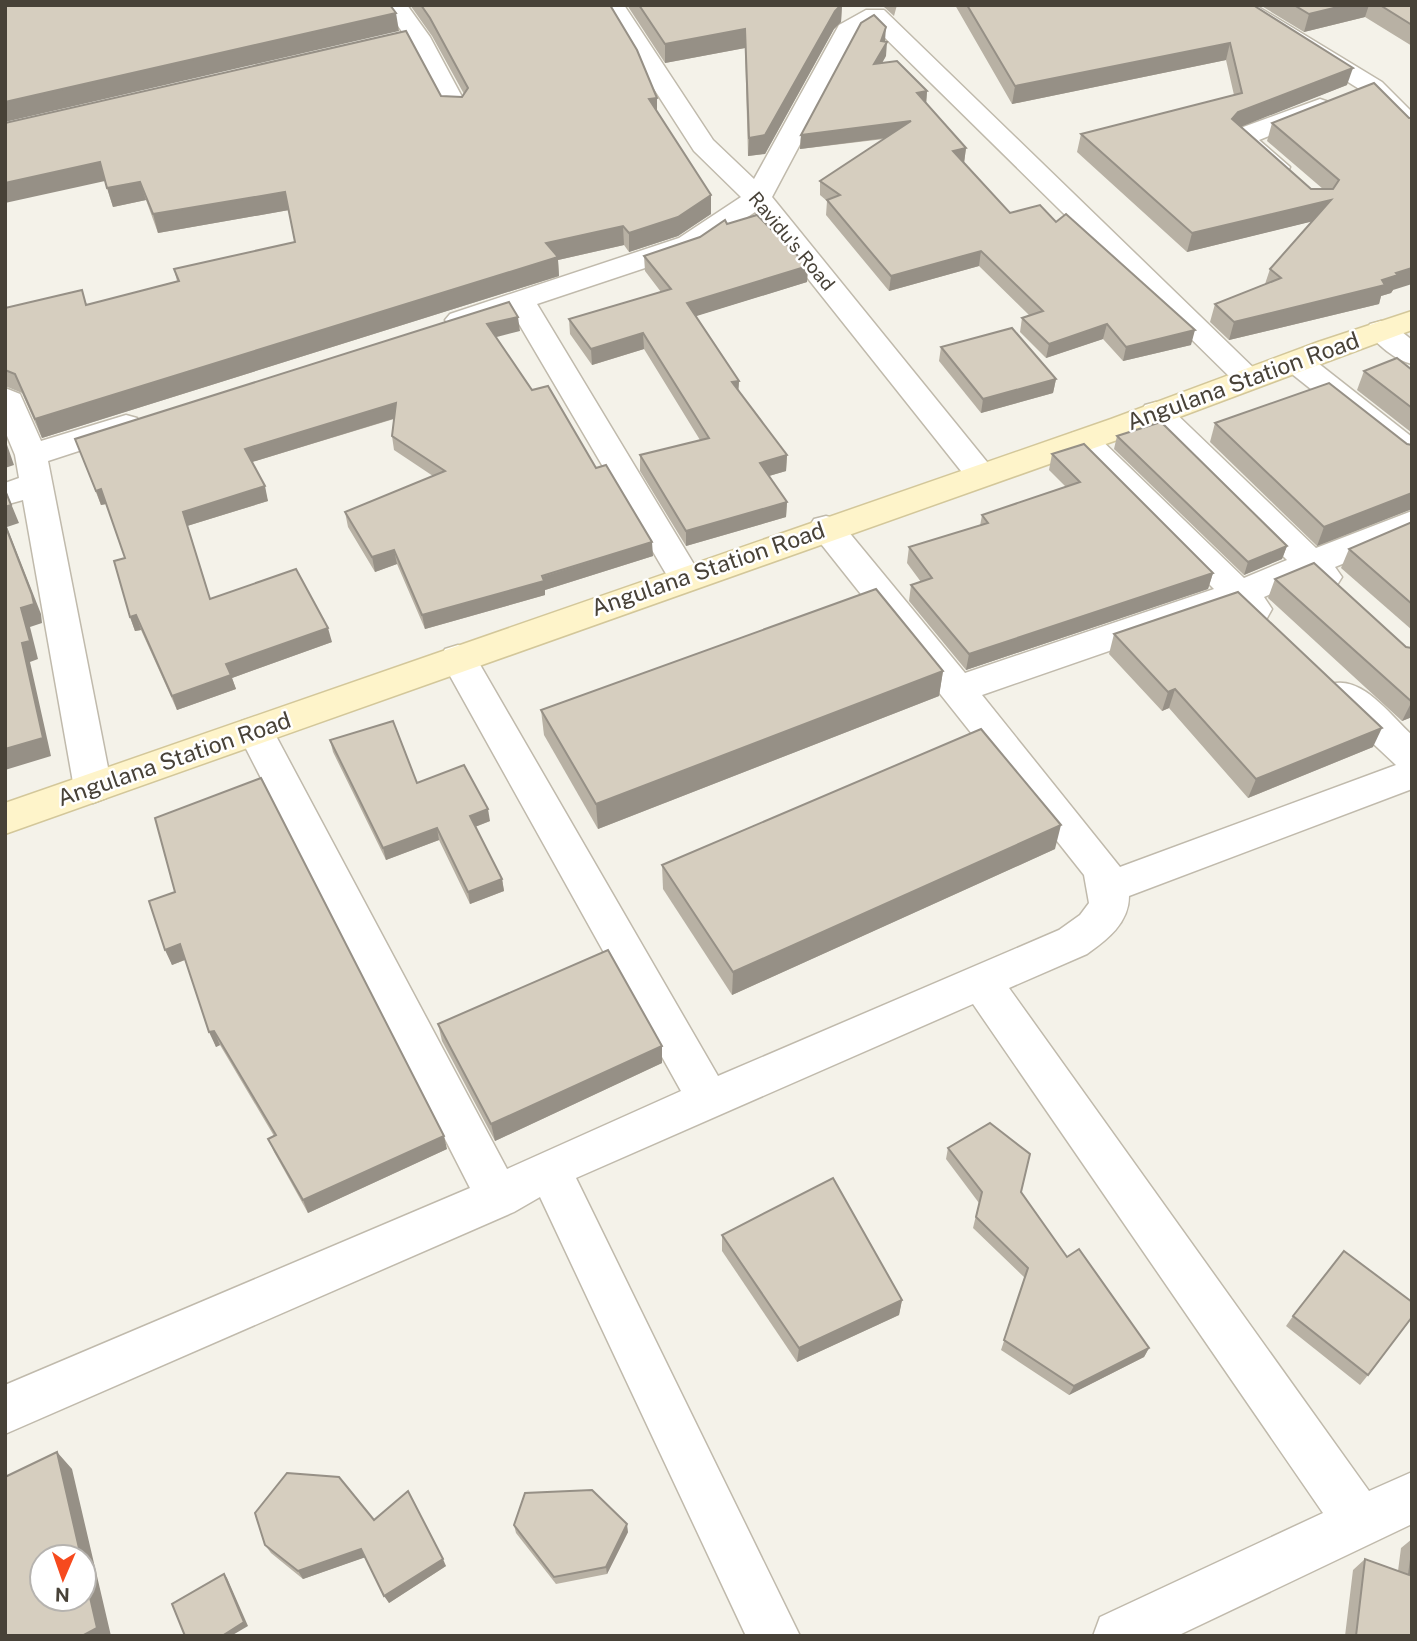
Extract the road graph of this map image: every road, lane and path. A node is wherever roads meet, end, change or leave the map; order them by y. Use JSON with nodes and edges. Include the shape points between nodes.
{"nodes":[{"id":1,"x":395,"y":5,"type":"edge"},
{"id":2,"x":612,"y":5,"type":"edge"},
{"id":3,"x":1238,"y":5,"type":"edge"},
{"id":4,"x":838,"y":12,"type":"edge"},
{"id":5,"x":875,"y":15,"type":"junction"},
{"id":6,"x":418,"y":37,"type":"junction"},
{"id":7,"x":338,"y":55,"type":"edge"},
{"id":8,"x":1373,"y":87,"type":"junction"},
{"id":9,"x":455,"y":108,"type":"edge"},
{"id":10,"x":1412,"y":127,"type":"edge"},
{"id":11,"x":1297,"y":182,"type":"edge"},
{"id":12,"x":758,"y":198,"type":"junction"},
{"id":13,"x":520,"y":301,"type":"junction"},
{"id":14,"x":1396,"y":325,"type":"edge"},
{"id":15,"x":427,"y":330,"type":"edge"},
{"id":16,"x":1412,"y":355,"type":"edge"},
{"id":17,"x":1298,"y":363,"type":"junction"},
{"id":18,"x":1248,"y":377,"type":"junction"},
{"id":19,"x":5,"y":398,"type":"edge"},
{"id":20,"x":1156,"y":412,"type":"junction"},
{"id":21,"x":150,"y":417,"type":"edge"},
{"id":22,"x":1083,"y":440,"type":"junction"},
{"id":23,"x":1412,"y":454,"type":"edge"},
{"id":24,"x":34,"y":469,"type":"junction"},
{"id":25,"x":980,"y":473,"type":"junction"},
{"id":26,"x":5,"y":494,"type":"edge"},
{"id":27,"x":1412,"y":522,"type":"edge"},
{"id":28,"x":826,"y":527,"type":"junction"},
{"id":29,"x":1309,"y":562,"type":"junction"},
{"id":30,"x":684,"y":576,"type":"junction"},
{"id":31,"x":1238,"y":594,"type":"junction"},
{"id":32,"x":1350,"y":599,"type":"edge"},
{"id":33,"x":1277,"y":630,"type":"edge"},
{"id":34,"x":458,"y":658,"type":"junction"},
{"id":35,"x":1325,"y":675,"type":"edge"},
{"id":36,"x":956,"y":690,"type":"junction"},
{"id":37,"x":255,"y":731,"type":"junction"},
{"id":38,"x":1412,"y":757,"type":"edge"},
{"id":39,"x":1412,"y":774,"type":"edge"},
{"id":40,"x":93,"y":788,"type":"junction"},
{"id":41,"x":5,"y":819,"type":"edge"},
{"id":42,"x":1110,"y":887,"type":"junction"},
{"id":43,"x":981,"y":982,"type":"junction"},
{"id":44,"x":708,"y":1099,"type":"junction"},
{"id":45,"x":549,"y":1168,"type":"junction"},
{"id":46,"x":498,"y":1197,"type":"junction"},
{"id":47,"x":5,"y":1410,"type":"edge"},
{"id":48,"x":1412,"y":1497,"type":"edge"},
{"id":49,"x":1360,"y":1522,"type":"junction"},
{"id":50,"x":774,"y":1636,"type":"edge"},
{"id":51,"x":1119,"y":1636,"type":"edge"}],
"edges":[{"from":1,"to":6,"type":"street"},
{"from":2,"to":12,"type":"street","name":"Ravidu's Road","via":[[703,145]]},
{"from":3,"to":8,"type":"street"},
{"from":4,"to":5,"type":"street"},
{"from":5,"to":12,"type":"street","via":[[848,30]]},
{"from":5,"to":18,"type":"street"},
{"from":6,"to":7,"type":"street"},
{"from":6,"to":9,"type":"street"},
{"from":8,"to":10,"type":"street"},
{"from":8,"to":11,"type":"street","via":[[1244,136],[1245,142]]},
{"from":12,"to":13,"type":"street","via":[[689,244]]},
{"from":12,"to":25,"type":"street","name":"Ravidu's Road"},
{"from":13,"to":15,"type":"street"},
{"from":13,"to":30,"type":"street"},
{"from":14,"to":16,"type":"street"},
{"from":14,"to":17,"type":"street","name":"Angulana Station Road"},
{"from":17,"to":18,"type":"street","name":"Angulana Station Road"},
{"from":17,"to":23,"type":"street"},
{"from":18,"to":20,"type":"street","name":"Angulana Station Road"},
{"from":19,"to":24,"type":"street"},
{"from":20,"to":22,"type":"street","name":"Angulana Station Road"},
{"from":20,"to":29,"type":"street"},
{"from":21,"to":24,"type":"street"},
{"from":22,"to":25,"type":"street","name":"Angulana Station Road"},
{"from":22,"to":31,"type":"street"},
{"from":24,"to":26,"type":"street"},
{"from":24,"to":40,"type":"street"},
{"from":25,"to":28,"type":"street","name":"Angulana Station Road"},
{"from":27,"to":29,"type":"street"},
{"from":28,"to":30,"type":"street","name":"Angulana Station Road"},
{"from":28,"to":36,"type":"street"},
{"from":29,"to":31,"type":"street"},
{"from":29,"to":32,"type":"street"},
{"from":30,"to":34,"type":"street","name":"Angulana Station Road"},
{"from":31,"to":33,"type":"street"},
{"from":31,"to":36,"type":"street"},
{"from":34,"to":37,"type":"street","name":"Angulana Station Road"},
{"from":34,"to":44,"type":"street"},
{"from":35,"to":38,"type":"street"},
{"from":36,"to":42,"type":"street","via":[[1086,845]]},
{"from":37,"to":40,"type":"street","name":"Angulana Station Road"},
{"from":37,"to":46,"type":"street"},
{"from":39,"to":42,"type":"street"},
{"from":40,"to":41,"type":"street","name":"Angulana Station Road"},
{"from":42,"to":43,"type":"street","via":[[1110,907],[1100,923],[1073,942]]},
{"from":43,"to":44,"type":"street"},
{"from":43,"to":49,"type":"street"},
{"from":44,"to":45,"type":"street"},
{"from":45,"to":46,"type":"street"},
{"from":45,"to":50,"type":"street"},
{"from":46,"to":47,"type":"street"},
{"from":48,"to":49,"type":"street"},
{"from":49,"to":51,"type":"street"}]}
